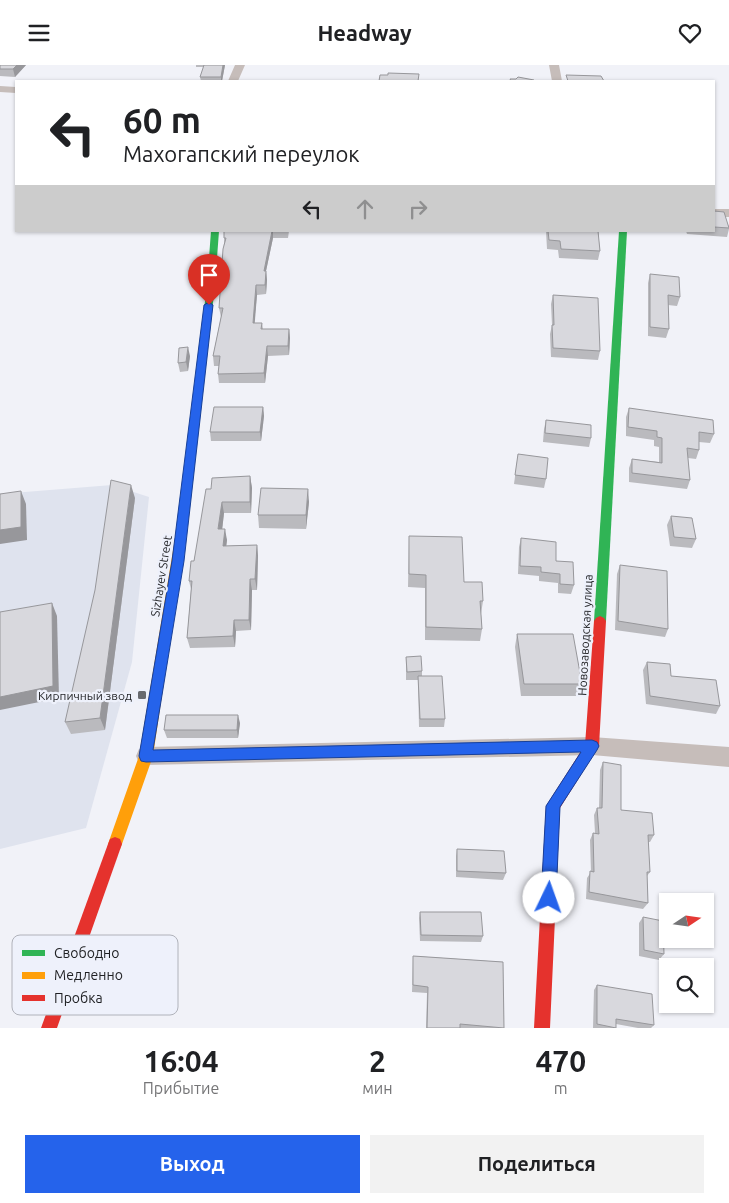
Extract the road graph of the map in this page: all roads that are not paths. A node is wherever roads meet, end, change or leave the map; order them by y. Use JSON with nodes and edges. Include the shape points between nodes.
{"nodes":[{"id":1,"x":240,"y":65,"type":"edge"},
{"id":2,"x":554,"y":65,"type":"edge"},
{"id":3,"x":233,"y":80,"type":"edge"},
{"id":4,"x":557,"y":80,"type":"edge"},
{"id":5,"x":0,"y":89,"type":"edge"},
{"id":6,"x":15,"y":90,"type":"edge"},
{"id":7,"x":715,"y":213,"type":"edge"},
{"id":8,"x":729,"y":213,"type":"edge"},
{"id":9,"x":216,"y":232,"type":"edge"},
{"id":10,"x":623,"y":232,"type":"edge"},
{"id":11,"x":592,"y":746,"type":"junction"},
{"id":12,"x":146,"y":756,"type":"junction"},
{"id":13,"x":729,"y":757,"type":"edge"},
{"id":14,"x":82,"y":935,"type":"edge"},
{"id":15,"x":54,"y":1015,"type":"edge"},
{"id":16,"x":49,"y":1028,"type":"edge"},
{"id":17,"x":542,"y":1028,"type":"edge"}],
"edges":[{"from":1,"to":3,"type":"street"},
{"from":2,"to":4,"type":"street"},
{"from":5,"to":6,"type":"street"},
{"from":7,"to":8,"type":"street"},
{"from":9,"to":12,"type":"street","name":"Sizhayev Street","via":[[178,561]]},
{"from":10,"to":11,"type":"street","name":"Новозаводская улица"},
{"from":11,"to":12,"type":"street"},
{"from":11,"to":13,"type":"street"},
{"from":11,"to":17,"type":"street","name":"Новозаводская улица","via":[[553,806]]},
{"from":12,"to":14,"type":"street","name":"Sizhayev Street"},
{"from":15,"to":16,"type":"street","name":"Sizhayev Street"}]}
